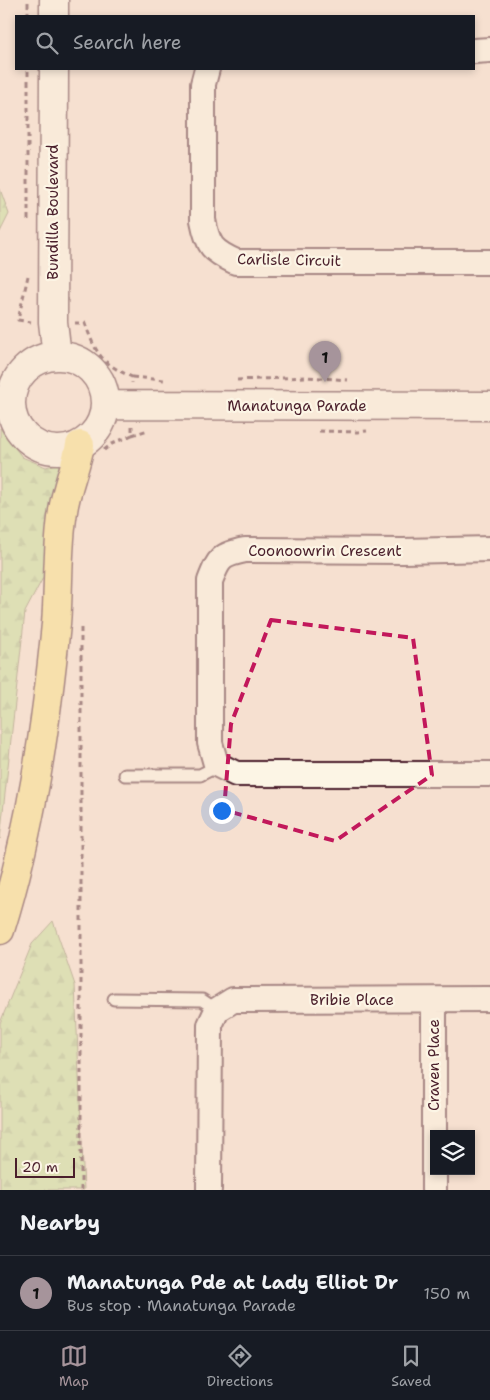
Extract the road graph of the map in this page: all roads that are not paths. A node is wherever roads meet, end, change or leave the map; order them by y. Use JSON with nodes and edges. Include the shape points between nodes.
{"nodes":[{"id":1,"x":54,"y":0,"type":"edge"},
{"id":2,"x":54,"y":15,"type":"edge"},
{"id":3,"x":475,"y":50,"type":"edge"},
{"id":4,"x":490,"y":50,"type":"edge"},
{"id":5,"x":54,"y":70,"type":"edge"},
{"id":6,"x":207,"y":70,"type":"edge"},
{"id":7,"x":490,"y":262,"type":"edge"},
{"id":8,"x":57,"y":356,"type":"junction"},
{"id":9,"x":105,"y":405,"type":"junction"},
{"id":10,"x":490,"y":406,"type":"edge"},
{"id":11,"x":90,"y":449,"type":"junction"},
{"id":12,"x":490,"y":549,"type":"edge"},
{"id":13,"x":216,"y":764,"type":"junction"},
{"id":14,"x":490,"y":774,"type":"edge"},
{"id":15,"x":125,"y":775,"type":"dead end"},
{"id":16,"x":0,"y":930,"type":"edge"},
{"id":17,"x":114,"y":999,"type":"dead end"},
{"id":18,"x":490,"y":999,"type":"edge"},
{"id":19,"x":434,"y":1000,"type":"junction"},
{"id":20,"x":217,"y":1010,"type":"junction"},
{"id":21,"x":209,"y":1190,"type":"edge"},
{"id":22,"x":434,"y":1190,"type":"edge"}],
"edges":[{"from":1,"to":2,"type":"street"},
{"from":3,"to":4,"type":"street"},
{"from":5,"to":8,"type":"street","name":"Bundilla Boulevard","via":[[53,322]]},
{"from":6,"to":7,"type":"street","name":"Carlisle Circuit","via":[[203,84],[203,220],[207,238],[218,254],[236,262]]},
{"from":8,"to":9,"type":"street","via":[[73,358],[98,377]]},
{"from":8,"to":11,"type":"street","via":[[40,359],[15,383],[11,402],[13,418],[21,433],[34,444],[48,449]]},
{"from":9,"to":10,"type":"street","name":"Manatunga Parade"},
{"from":9,"to":11,"type":"street","via":[[101,421],[92,435]]},
{"from":11,"to":16,"type":"highway","via":[[78,459],[63,510],[55,632],[33,796]]},
{"from":12,"to":13,"type":"street","name":"Coonoowrin Crescent","via":[[245,550],[227,554],[216,564],[210,580],[210,744]]},
{"from":13,"to":14,"type":"street","via":[[236,774]]},
{"from":13,"to":15,"type":"lane","via":[[200,774]]},
{"from":17,"to":20,"type":"lane","via":[[202,1000]]},
{"from":18,"to":19,"type":"street","name":"Bribie Place"},
{"from":19,"to":20,"type":"street","name":"Bribie Place","via":[[233,1000]]},
{"from":19,"to":22,"type":"street","name":"Craven Place"},
{"from":20,"to":21,"type":"street","via":[[210,1025]]}]}
